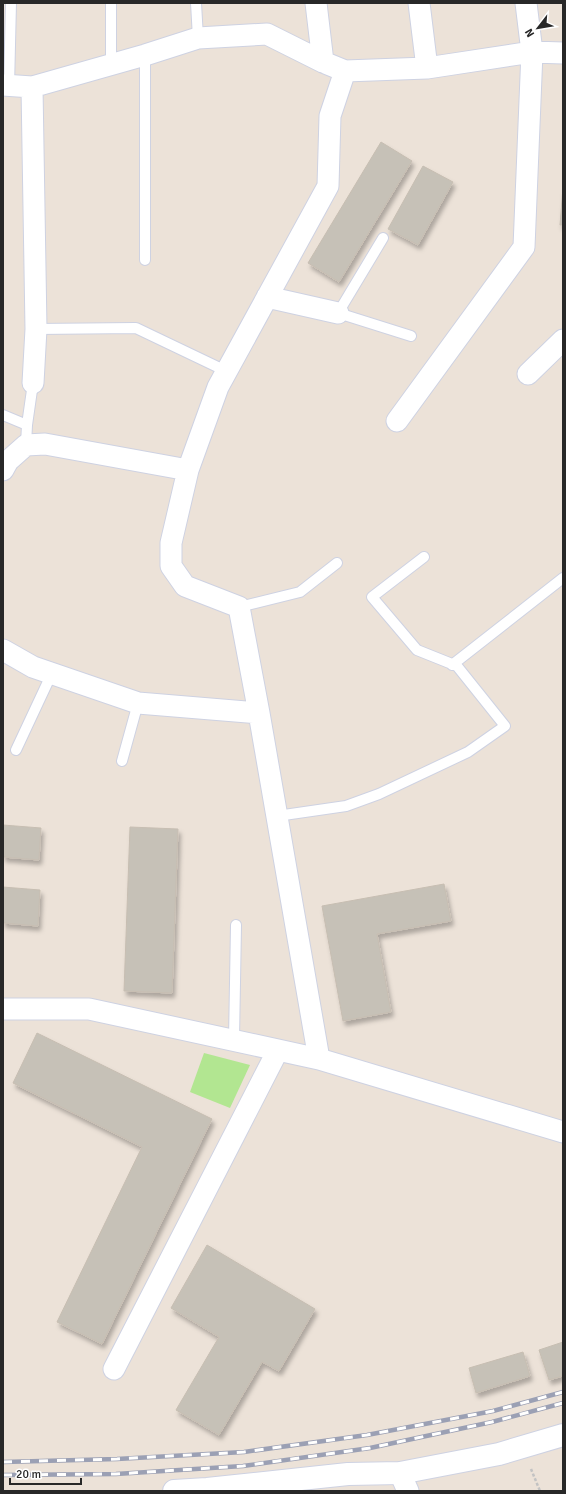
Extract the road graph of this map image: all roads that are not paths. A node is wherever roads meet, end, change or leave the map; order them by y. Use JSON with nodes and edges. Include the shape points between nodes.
{"nodes":[{"id":1,"x":11,"y":3,"type":"edge"},
{"id":2,"x":110,"y":3,"type":"edge"},
{"id":3,"x":196,"y":3,"type":"edge"},
{"id":4,"x":316,"y":3,"type":"edge"},
{"id":5,"x":419,"y":3,"type":"edge"},
{"id":6,"x":526,"y":3,"type":"edge"},
{"id":7,"x":198,"y":38,"type":"junction"},
{"id":8,"x":532,"y":52,"type":"junction"},
{"id":9,"x":563,"y":53,"type":"edge"},
{"id":10,"x":145,"y":55,"type":"junction"},
{"id":11,"x":323,"y":62,"type":"junction"},
{"id":12,"x":111,"y":65,"type":"junction"},
{"id":13,"x":427,"y":68,"type":"junction"},
{"id":14,"x":345,"y":71,"type":"junction"},
{"id":15,"x":6,"y":86,"type":"edge"},
{"id":16,"x":32,"y":87,"type":"junction"},
{"id":17,"x":383,"y":238,"type":"dead end"},
{"id":18,"x":145,"y":260,"type":"dead end"},
{"id":19,"x":267,"y":297,"type":"junction"},
{"id":20,"x":338,"y":313,"type":"junction"},
{"id":21,"x":36,"y":329,"type":"junction"},
{"id":22,"x":411,"y":336,"type":"dead end"},
{"id":23,"x":563,"y":340,"type":"edge"},
{"id":24,"x":226,"y":371,"type":"junction"},
{"id":25,"x":528,"y":374,"type":"dead end"},
{"id":26,"x":33,"y":383,"type":"joint"},
{"id":27,"x":3,"y":415,"type":"edge"},
{"id":28,"x":397,"y":421,"type":"dead end"},
{"id":29,"x":26,"y":435,"type":"junction"},
{"id":30,"x":3,"y":470,"type":"edge"},
{"id":31,"x":188,"y":470,"type":"junction"},
{"id":32,"x":424,"y":557,"type":"dead end"},
{"id":33,"x":337,"y":563,"type":"dead end"},
{"id":34,"x":563,"y":578,"type":"edge"},
{"id":35,"x":239,"y":607,"type":"junction"},
{"id":36,"x":3,"y":650,"type":"edge"},
{"id":37,"x":452,"y":664,"type":"junction"},
{"id":38,"x":52,"y":673,"type":"junction"},
{"id":39,"x":138,"y":703,"type":"junction"},
{"id":40,"x":259,"y":713,"type":"junction"},
{"id":41,"x":16,"y":750,"type":"dead end"},
{"id":42,"x":122,"y":761,"type":"dead end"},
{"id":43,"x":277,"y":816,"type":"junction"},
{"id":44,"x":236,"y":925,"type":"dead end"},
{"id":45,"x":3,"y":1009,"type":"edge"},
{"id":46,"x":234,"y":1040,"type":"junction"},
{"id":47,"x":278,"y":1050,"type":"junction"},
{"id":48,"x":319,"y":1059,"type":"junction"},
{"id":49,"x":563,"y":1132,"type":"edge"},
{"id":50,"x":114,"y":1369,"type":"dead end"},
{"id":51,"x":563,"y":1435,"type":"edge"},
{"id":52,"x":404,"y":1482,"type":"edge"},
{"id":53,"x":174,"y":1491,"type":"edge"}],
"edges":[{"from":1,"to":15,"type":"lane"},
{"from":2,"to":12,"type":"lane"},
{"from":3,"to":7,"type":"lane"},
{"from":4,"to":11,"type":"street"},
{"from":5,"to":13,"type":"street"},
{"from":6,"to":8,"type":"street"},
{"from":7,"to":10,"type":"street"},
{"from":7,"to":11,"type":"street","via":[[267,34]]},
{"from":8,"to":9,"type":"street"},
{"from":8,"to":13,"type":"street"},
{"from":8,"to":28,"type":"street","via":[[524,247]]},
{"from":10,"to":12,"type":"street"},
{"from":10,"to":18,"type":"lane"},
{"from":11,"to":14,"type":"street"},
{"from":12,"to":16,"type":"street"},
{"from":13,"to":14,"type":"street"},
{"from":14,"to":19,"type":"street","via":[[330,116],[328,186]]},
{"from":15,"to":16,"type":"street"},
{"from":16,"to":21,"type":"street"},
{"from":17,"to":20,"type":"lane"},
{"from":19,"to":20,"type":"street"},
{"from":19,"to":24,"type":"street"},
{"from":20,"to":22,"type":"lane"},
{"from":21,"to":24,"type":"lane","via":[[136,328]]},
{"from":21,"to":26,"type":"street"},
{"from":23,"to":25,"type":"street"},
{"from":24,"to":31,"type":"street"},
{"from":26,"to":29,"type":"lane"},
{"from":27,"to":29,"type":"lane"},
{"from":29,"to":30,"type":"street"},
{"from":29,"to":31,"type":"street","via":[[45,444]]},
{"from":31,"to":35,"type":"street","via":[[171,543],[171,566],[185,586]]},
{"from":32,"to":37,"type":"lane","via":[[372,597],[417,650]]},
{"from":33,"to":35,"type":"lane","via":[[300,592]]},
{"from":34,"to":37,"type":"lane"},
{"from":35,"to":40,"type":"street"},
{"from":36,"to":38,"type":"street","via":[[33,667]]},
{"from":37,"to":43,"type":"lane","via":[[457,666],[506,726],[468,752],[379,794],[346,806]]},
{"from":38,"to":39,"type":"street"},
{"from":38,"to":41,"type":"lane"},
{"from":39,"to":40,"type":"street"},
{"from":39,"to":42,"type":"lane"},
{"from":40,"to":43,"type":"street"},
{"from":43,"to":48,"type":"street"},
{"from":44,"to":46,"type":"lane"},
{"from":45,"to":46,"type":"street","via":[[89,1009]]},
{"from":46,"to":47,"type":"street"},
{"from":47,"to":48,"type":"street"},
{"from":47,"to":50,"type":"street"},
{"from":48,"to":49,"type":"street"},
{"from":51,"to":52,"type":"street"},
{"from":52,"to":53,"type":"street","via":[[348,1474]]}]}
